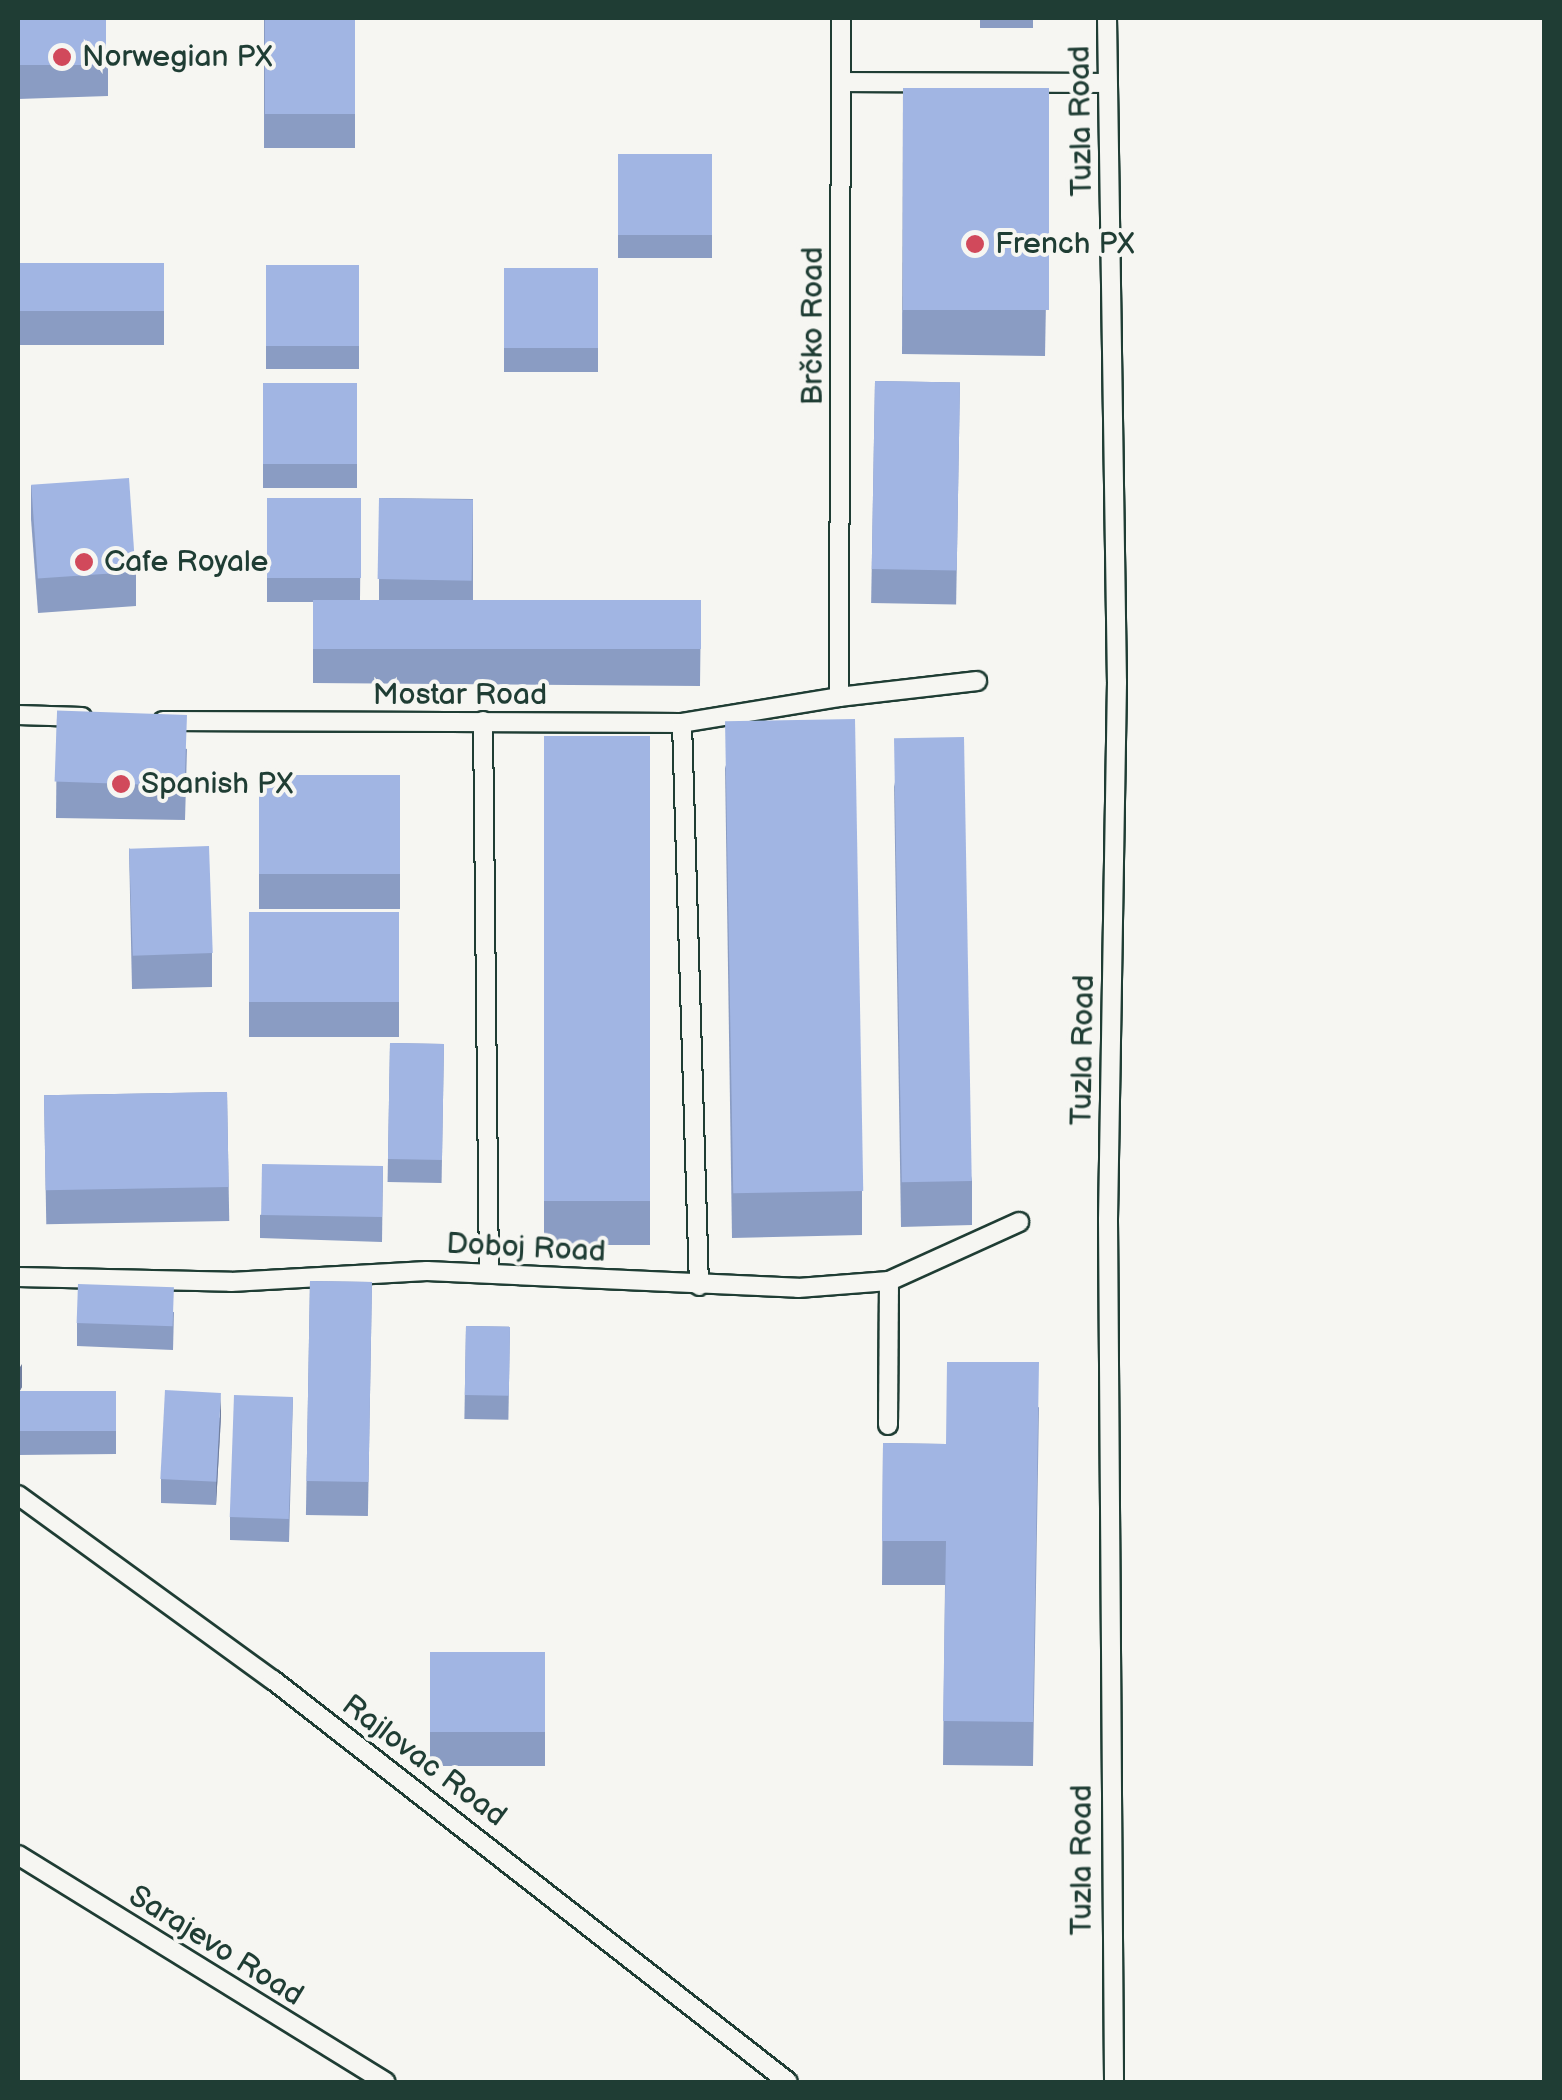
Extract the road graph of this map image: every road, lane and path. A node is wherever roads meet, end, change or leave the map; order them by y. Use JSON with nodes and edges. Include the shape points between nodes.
{"nodes":[{"id":1,"x":841,"y":18,"type":"edge"},
{"id":2,"x":1106,"y":18,"type":"edge"},
{"id":3,"x":843,"y":82,"type":"junction"},
{"id":4,"x":1108,"y":83,"type":"junction"},
{"id":5,"x":977,"y":681,"type":"dead end"},
{"id":6,"x":839,"y":697,"type":"junction"},
{"id":7,"x":97,"y":718,"type":"edge"},
{"id":8,"x":136,"y":720,"type":"edge"},
{"id":9,"x":18,"y":721,"type":"edge"},
{"id":10,"x":483,"y":721,"type":"junction"},
{"id":11,"x":682,"y":723,"type":"junction"},
{"id":12,"x":1019,"y":1222,"type":"dead end"},
{"id":13,"x":489,"y":1272,"type":"junction"},
{"id":14,"x":18,"y":1276,"type":"edge"},
{"id":15,"x":889,"y":1281,"type":"junction"},
{"id":16,"x":699,"y":1286,"type":"junction"},
{"id":17,"x":888,"y":1425,"type":"dead end"},
{"id":18,"x":18,"y":1496,"type":"edge"},
{"id":19,"x":18,"y":1856,"type":"edge"},
{"id":20,"x":386,"y":2082,"type":"edge"},
{"id":21,"x":788,"y":2082,"type":"edge"},
{"id":22,"x":1114,"y":2082,"type":"edge"}],
"edges":[{"from":1,"to":3,"type":"lane","name":"Brčko Road"},
{"from":2,"to":4,"type":"lane","name":"Tuzla Road"},
{"from":3,"to":4,"type":"lane"},
{"from":3,"to":6,"type":"lane","name":"Brčko Road"},
{"from":4,"to":22,"type":"lane","name":"Tuzla Road","via":[[1117,682],[1108,1220]]},
{"from":5,"to":6,"type":"lane","name":"Mostar Road"},
{"from":6,"to":11,"type":"lane","name":"Mostar Road"},
{"from":7,"to":9,"type":"lane"},
{"from":8,"to":10,"type":"lane","name":"Mostar Road"},
{"from":10,"to":11,"type":"lane","name":"Mostar Road"},
{"from":10,"to":13,"type":"lane"},
{"from":11,"to":16,"type":"lane"},
{"from":12,"to":15,"type":"lane","name":"Doboj Road"},
{"from":13,"to":14,"type":"lane","name":"Doboj Road","via":[[231,1282]]},
{"from":13,"to":16,"type":"lane","name":"Doboj Road"},
{"from":15,"to":16,"type":"lane","name":"Doboj Road"},
{"from":15,"to":17,"type":"lane"},
{"from":18,"to":21,"type":"lane","name":"Rajlovac Road","via":[[273,1680]]},
{"from":19,"to":20,"type":"lane","name":"Sarajevo Road"}]}
